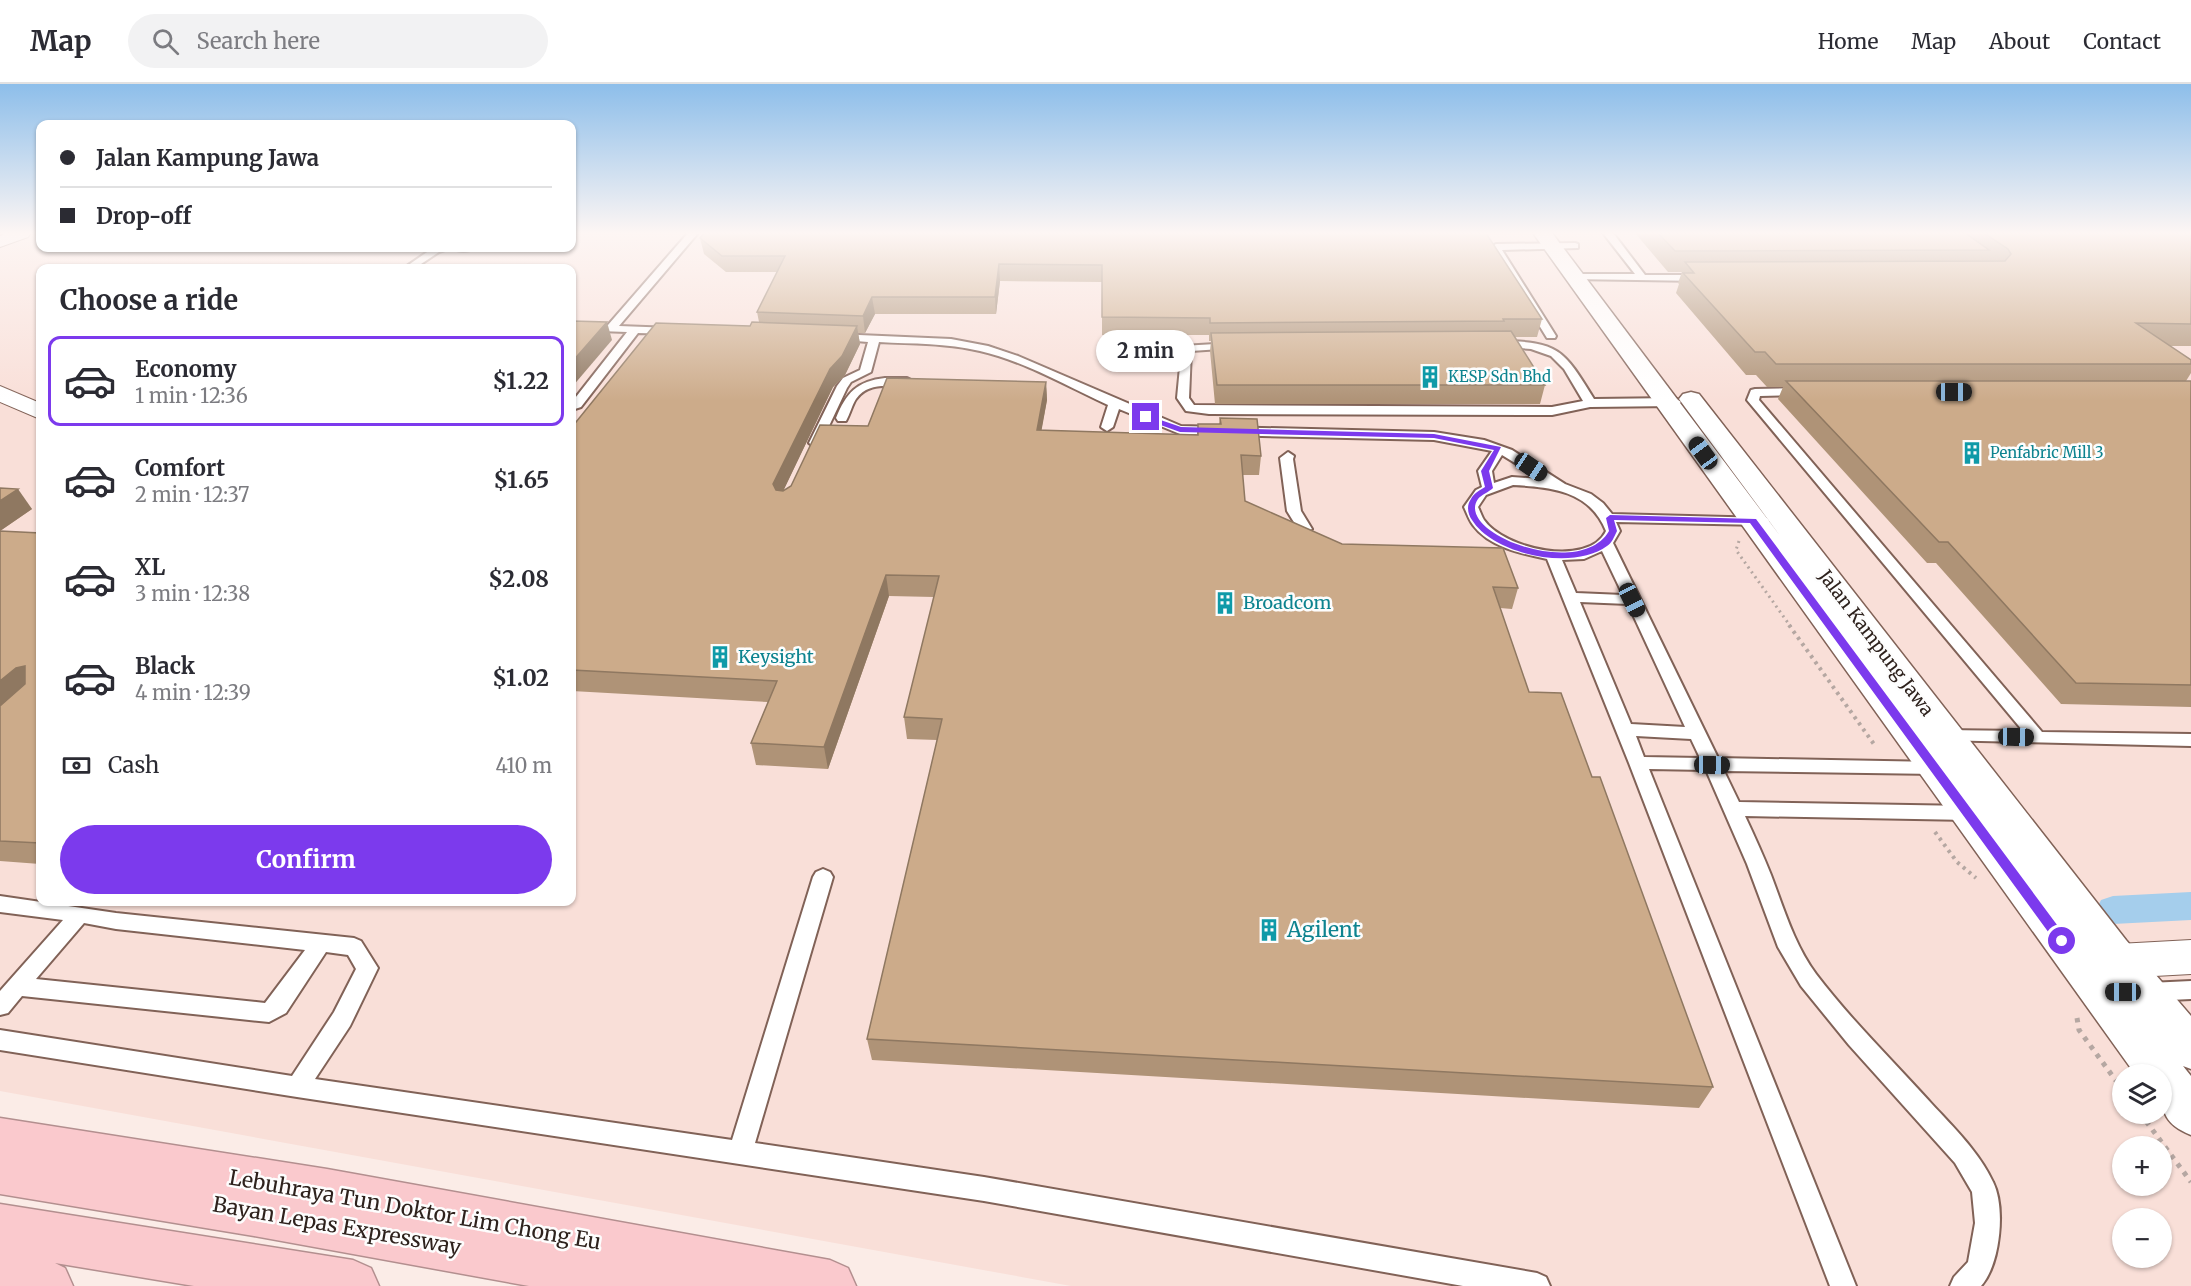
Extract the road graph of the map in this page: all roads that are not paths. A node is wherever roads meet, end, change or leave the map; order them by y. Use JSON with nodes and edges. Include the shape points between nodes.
{"nodes":[{"id":1,"x":645,"y":289,"type":"edge"},
{"id":2,"x":1520,"y":289,"type":"edge"},
{"id":3,"x":1596,"y":289,"type":"edge"},
{"id":4,"x":576,"y":327,"type":"edge"},
{"id":5,"x":610,"y":329,"type":"junction"},
{"id":6,"x":635,"y":330,"type":"junction"},
{"id":7,"x":683,"y":332,"type":"edge"},
{"id":8,"x":1551,"y":336,"type":"dead end"},
{"id":9,"x":826,"y":337,"type":"edge"},
{"id":10,"x":874,"y":339,"type":"junction"},
{"id":11,"x":1480,"y":345,"type":"edge"},
{"id":12,"x":1247,"y":346,"type":"edge"},
{"id":13,"x":924,"y":381,"type":"edge"},
{"id":14,"x":1070,"y":383,"type":"junction"},
{"id":15,"x":1048,"y":385,"type":"edge"},
{"id":16,"x":1811,"y":392,"type":"edge"},
{"id":17,"x":0,"y":393,"type":"edge"},
{"id":18,"x":1680,"y":402,"type":"junction"},
{"id":19,"x":1115,"y":403,"type":"junction"},
{"id":20,"x":1590,"y":403,"type":"junction"},
{"id":21,"x":576,"y":405,"type":"edge"},
{"id":22,"x":36,"y":410,"type":"edge"},
{"id":23,"x":842,"y":418,"type":"dead end"},
{"id":24,"x":1107,"y":427,"type":"dead end"},
{"id":25,"x":1499,"y":449,"type":"junction"},
{"id":26,"x":811,"y":452,"type":"edge"},
{"id":27,"x":1288,"y":456,"type":"dead end"},
{"id":28,"x":1560,"y":486,"type":"junction"},
{"id":29,"x":1489,"y":488,"type":"junction"},
{"id":30,"x":1610,"y":518,"type":"junction"},
{"id":31,"x":1753,"y":521,"type":"junction"},
{"id":32,"x":1784,"y":522,"type":"junction"},
{"id":33,"x":1305,"y":530,"type":"edge"},
{"id":34,"x":1606,"y":543,"type":"junction"},
{"id":35,"x":1485,"y":551,"type":"edge"},
{"id":36,"x":1530,"y":552,"type":"junction"},
{"id":37,"x":1553,"y":555,"type":"junction"},
{"id":38,"x":1570,"y":597,"type":"junction"},
{"id":39,"x":1632,"y":600,"type":"junction"},
{"id":40,"x":1624,"y":730,"type":"junction"},
{"id":41,"x":1697,"y":733,"type":"junction"},
{"id":42,"x":1911,"y":735,"type":"junction"},
{"id":43,"x":1947,"y":736,"type":"junction"},
{"id":44,"x":2038,"y":738,"type":"junction"},
{"id":45,"x":2191,"y":740,"type":"edge"},
{"id":46,"x":1638,"y":763,"type":"junction"},
{"id":47,"x":1712,"y":765,"type":"junction"},
{"id":48,"x":1935,"y":768,"type":"junction"},
{"id":49,"x":1972,"y":769,"type":"junction"},
{"id":50,"x":1733,"y":809,"type":"junction"},
{"id":51,"x":1968,"y":813,"type":"junction"},
{"id":52,"x":2006,"y":814,"type":"junction"},
{"id":53,"x":824,"y":877,"type":"dead end"},
{"id":54,"x":0,"y":904,"type":"edge"},
{"id":55,"x":80,"y":914,"type":"junction"},
{"id":56,"x":321,"y":943,"type":"junction"},
{"id":57,"x":2191,"y":957,"type":"edge"},
{"id":58,"x":2109,"y":976,"type":"junction"},
{"id":59,"x":16,"y":986,"type":"junction"},
{"id":60,"x":2191,"y":990,"type":"edge"},
{"id":61,"x":2146,"y":992,"type":"junction"},
{"id":62,"x":0,"y":1006,"type":"edge"},
{"id":63,"x":2133,"y":1035,"type":"junction"},
{"id":64,"x":2187,"y":1039,"type":"edge"},
{"id":65,"x":0,"y":1040,"type":"edge"},
{"id":66,"x":297,"y":1087,"type":"junction"},
{"id":67,"x":2191,"y":1113,"type":"edge"},
{"id":68,"x":0,"y":1141,"type":"edge"},
{"id":69,"x":740,"y":1152,"type":"junction"},
{"id":70,"x":0,"y":1171,"type":"edge"},
{"id":71,"x":0,"y":1229,"type":"edge"},
{"id":72,"x":0,"y":1278,"type":"edge"},
{"id":73,"x":47,"y":1286,"type":"edge"},
{"id":74,"x":353,"y":1286,"type":"edge"},
{"id":75,"x":672,"y":1286,"type":"edge"},
{"id":76,"x":830,"y":1286,"type":"edge"},
{"id":77,"x":1537,"y":1286,"type":"edge"},
{"id":78,"x":1843,"y":1286,"type":"edge"},
{"id":79,"x":1963,"y":1286,"type":"edge"}],
"edges":[{"from":1,"to":5,"type":"lane"},
{"from":2,"to":8,"type":"lane"},
{"from":3,"to":18,"type":"street","name":"Jalan Kampung Jawa"},
{"from":4,"to":5,"type":"lane"},
{"from":5,"to":6,"type":"lane"},
{"from":6,"to":7,"type":"lane"},
{"from":6,"to":21,"type":"lane"},
{"from":9,"to":10,"type":"lane"},
{"from":10,"to":14,"type":"lane","via":[[951,342],[984,348]]},
{"from":10,"to":26,"type":"lane","via":[[865,372],[847,380],[841,388]]},
{"from":11,"to":20,"type":"lane","via":[[1526,344],[1546,350],[1562,359]]},
{"from":12,"to":20,"type":"lane","via":[[1186,348],[1183,398],[1190,408],[1552,411]]},
{"from":13,"to":23,"type":"lane","via":[[890,380],[866,386],[852,396]]},
{"from":14,"to":15,"type":"lane"},
{"from":14,"to":19,"type":"lane"},
{"from":16,"to":44,"type":"lane","via":[[1755,393],[1752,400]]},
{"from":17,"to":22,"type":"street"},
{"from":18,"to":20,"type":"lane"},
{"from":18,"to":31,"type":"street","name":"Jalan Kampung Jawa"},
{"from":18,"to":32,"type":"street","name":"Jalan Kampung Jawa"},
{"from":19,"to":24,"type":"lane"},
{"from":19,"to":25,"type":"lane","via":[[1180,430],[1434,436]]},
{"from":25,"to":28,"type":"lane"},
{"from":25,"to":29,"type":"lane","via":[[1485,471]]},
{"from":27,"to":33,"type":"lane","via":[[1294,511]]},
{"from":28,"to":29,"type":"lane","via":[[1512,481]]},
{"from":28,"to":30,"type":"lane","via":[[1599,505]]},
{"from":29,"to":36,"type":"lane","via":[[1475,498],[1472,506],[1477,521],[1493,537]]},
{"from":30,"to":31,"type":"lane"},
{"from":30,"to":34,"type":"lane","via":[[1613,531]]},
{"from":31,"to":32,"type":"lane"},
{"from":31,"to":42,"type":"street","name":"Jalan Kampung Jawa"},
{"from":32,"to":43,"type":"street","name":"Jalan Kampung Jawa"},
{"from":34,"to":37,"type":"lane","via":[[1593,551]]},
{"from":34,"to":39,"type":"lane"},
{"from":35,"to":36,"type":"lane"},
{"from":36,"to":37,"type":"lane"},
{"from":37,"to":38,"type":"lane"},
{"from":38,"to":39,"type":"lane"},
{"from":38,"to":40,"type":"lane"},
{"from":39,"to":41,"type":"lane"},
{"from":40,"to":41,"type":"lane"},
{"from":40,"to":46,"type":"lane"},
{"from":41,"to":47,"type":"lane"},
{"from":42,"to":43,"type":"lane"},
{"from":42,"to":48,"type":"street","name":"Jalan Kampung Jawa"},
{"from":43,"to":44,"type":"lane"},
{"from":43,"to":49,"type":"street","name":"Jalan Kampung Jawa"},
{"from":44,"to":45,"type":"lane"},
{"from":46,"to":47,"type":"lane"},
{"from":46,"to":78,"type":"lane"},
{"from":47,"to":48,"type":"lane"},
{"from":47,"to":50,"type":"lane"},
{"from":48,"to":49,"type":"lane"},
{"from":48,"to":51,"type":"street","name":"Jalan Kampung Jawa"},
{"from":49,"to":52,"type":"street","name":"Jalan Kampung Jawa"},
{"from":50,"to":51,"type":"lane"},
{"from":50,"to":79,"type":"lane","via":[[1788,947],[1809,980],[1963,1155],[1984,1188],[1988,1223],[1980,1268]]},
{"from":51,"to":52,"type":"lane"},
{"from":51,"to":58,"type":"street","name":"Jalan Kampung Jawa"},
{"from":52,"to":58,"type":"street","name":"Jalan Kampung Jawa"},
{"from":53,"to":69,"type":"lane"},
{"from":54,"to":55,"type":"lane"},
{"from":55,"to":56,"type":"lane"},
{"from":55,"to":59,"type":"lane"},
{"from":56,"to":59,"type":"lane","via":[[278,1006],[269,1013]]},
{"from":56,"to":66,"type":"lane","via":[[354,947],[367,968],[342,1018]]},
{"from":57,"to":58,"type":"street"},
{"from":58,"to":61,"type":"street","name":"Jalan Kampung Jawa"},
{"from":58,"to":63,"type":"street","name":"Jalan Kampung Jawa"},
{"from":59,"to":62,"type":"lane"},
{"from":60,"to":61,"type":"lane"},
{"from":61,"to":64,"type":"street","name":"Jalan Kampung Jawa"},
{"from":63,"to":64,"type":"lane"},
{"from":63,"to":67,"type":"street","name":"Jalan Kampung Jawa"},
{"from":65,"to":66,"type":"lane"},
{"from":66,"to":69,"type":"lane"},
{"from":68,"to":76,"type":"highway","name":"Lebuhraya Tun Doktor Lim Chong Eu","via":[[327,1193]]},
{"from":69,"to":77,"type":"lane","via":[[984,1189]]},
{"from":70,"to":75,"type":"highway","name":"Bayan Lepas Expressway","via":[[266,1213]]},
{"from":71,"to":74,"type":"highway"},
{"from":72,"to":73,"type":"highway"}]}
